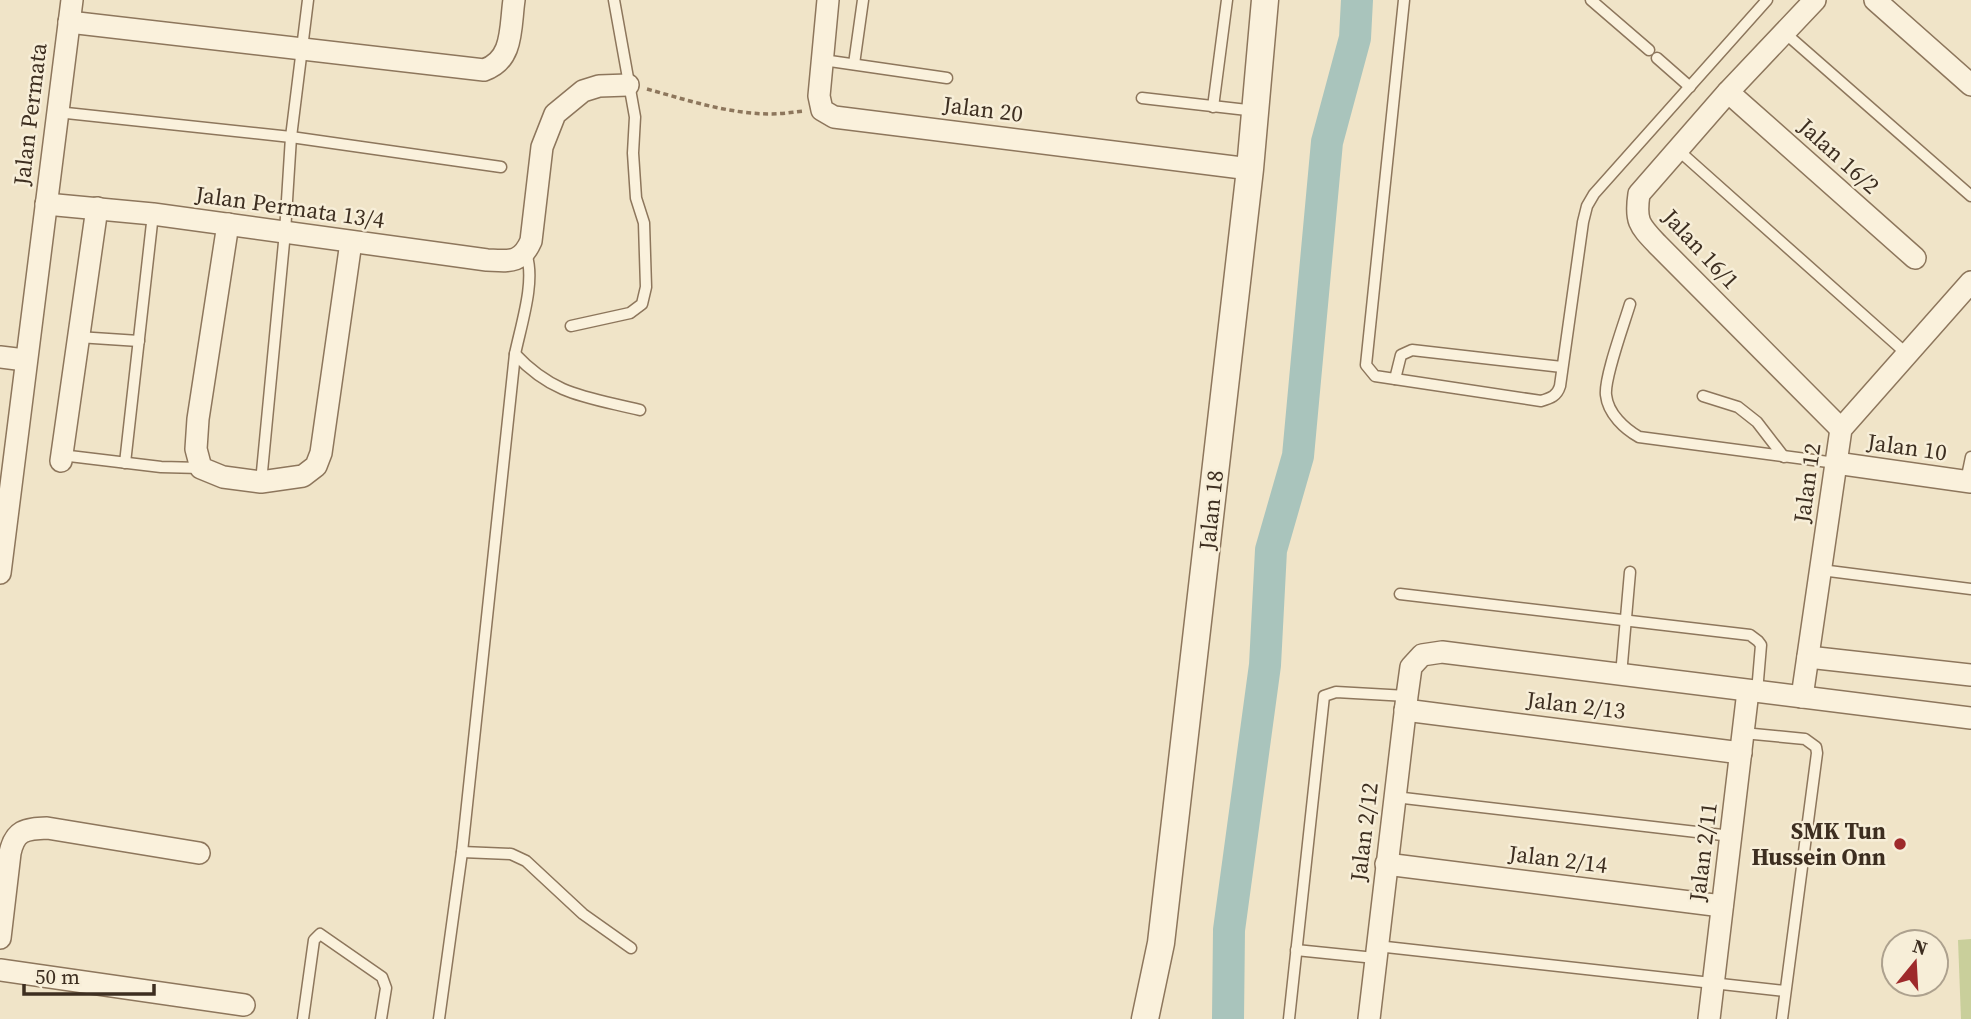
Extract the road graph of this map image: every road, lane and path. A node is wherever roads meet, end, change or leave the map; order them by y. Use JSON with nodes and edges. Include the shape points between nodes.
{"nodes":[{"id":1,"x":72,"y":0,"type":"edge"},
{"id":2,"x":308,"y":0,"type":"edge"},
{"id":3,"x":514,"y":0,"type":"edge"},
{"id":4,"x":614,"y":0,"type":"edge"},
{"id":5,"x":828,"y":0,"type":"edge"},
{"id":6,"x":863,"y":0,"type":"edge"},
{"id":7,"x":1227,"y":0,"type":"edge"},
{"id":8,"x":1265,"y":0,"type":"edge"},
{"id":9,"x":1404,"y":0,"type":"edge"},
{"id":10,"x":1591,"y":0,"type":"edge"},
{"id":11,"x":1767,"y":0,"type":"edge"},
{"id":12,"x":1815,"y":0,"type":"edge"},
{"id":13,"x":1885,"y":3,"type":"edge"},
{"id":14,"x":69,"y":22,"type":"junction"},
{"id":15,"x":1786,"y":33,"type":"junction"},
{"id":16,"x":303,"y":47,"type":"junction"},
{"id":17,"x":823,"y":60,"type":"junction"},
{"id":18,"x":853,"y":64,"type":"junction"},
{"id":19,"x":947,"y":78,"type":"dead end"},
{"id":20,"x":628,"y":85,"type":"junction"},
{"id":21,"x":1971,"y":85,"type":"edge"},
{"id":22,"x":1690,"y":87,"type":"junction"},
{"id":23,"x":1728,"y":92,"type":"junction"},
{"id":24,"x":1142,"y":98,"type":"dead end"},
{"id":25,"x":1213,"y":107,"type":"junction"},
{"id":26,"x":822,"y":110,"type":"junction"},
{"id":27,"x":1256,"y":111,"type":"junction"},
{"id":28,"x":57,"y":112,"type":"junction"},
{"id":29,"x":291,"y":137,"type":"junction"},
{"id":30,"x":1678,"y":150,"type":"junction"},
{"id":31,"x":501,"y":167,"type":"dead end"},
{"id":32,"x":1250,"y":169,"type":"junction"},
{"id":33,"x":1971,"y":196,"type":"edge"},
{"id":34,"x":46,"y":204,"type":"junction"},
{"id":35,"x":97,"y":208,"type":"junction"},
{"id":36,"x":153,"y":214,"type":"junction"},
{"id":37,"x":228,"y":224,"type":"junction"},
{"id":38,"x":285,"y":232,"type":"junction"},
{"id":39,"x":351,"y":242,"type":"junction"},
{"id":40,"x":526,"y":254,"type":"junction"},
{"id":41,"x":1915,"y":258,"type":"dead end"},
{"id":42,"x":1971,"y":282,"type":"edge"},
{"id":43,"x":1630,"y":304,"type":"dead end"},
{"id":44,"x":571,"y":326,"type":"dead end"},
{"id":45,"x":78,"y":337,"type":"junction"},
{"id":46,"x":139,"y":341,"type":"junction"},
{"id":47,"x":515,"y":354,"type":"junction"},
{"id":48,"x":1907,"y":354,"type":"junction"},
{"id":49,"x":0,"y":357,"type":"edge"},
{"id":50,"x":25,"y":360,"type":"junction"},
{"id":51,"x":1562,"y":367,"type":"junction"},
{"id":52,"x":1395,"y":379,"type":"junction"},
{"id":53,"x":1703,"y":396,"type":"dead end"},
{"id":54,"x":640,"y":410,"type":"dead end"},
{"id":55,"x":1841,"y":429,"type":"junction"},
{"id":56,"x":1784,"y":457,"type":"junction"},
{"id":57,"x":1971,"y":457,"type":"edge"},
{"id":58,"x":61,"y":458,"type":"joint"},
{"id":59,"x":125,"y":463,"type":"junction"},
{"id":60,"x":1836,"y":463,"type":"junction"},
{"id":61,"x":201,"y":468,"type":"junction"},
{"id":62,"x":261,"y":482,"type":"junction"},
{"id":63,"x":1968,"y":482,"type":"edge"},
{"id":64,"x":1821,"y":570,"type":"junction"},
{"id":65,"x":1630,"y":572,"type":"dead end"},
{"id":66,"x":0,"y":573,"type":"edge"},
{"id":67,"x":1971,"y":589,"type":"edge"},
{"id":68,"x":1401,"y":594,"type":"dead end"},
{"id":69,"x":1626,"y":620,"type":"junction"},
{"id":70,"x":1808,"y":657,"type":"junction"},
{"id":71,"x":1621,"y":675,"type":"junction"},
{"id":72,"x":1971,"y":675,"type":"edge"},
{"id":73,"x":1753,"y":691,"type":"junction"},
{"id":74,"x":1802,"y":697,"type":"junction"},
{"id":75,"x":1406,"y":703,"type":"junction"},
{"id":76,"x":1971,"y":718,"type":"edge"},
{"id":77,"x":1742,"y":743,"type":"junction"},
{"id":78,"x":1395,"y":797,"type":"junction"},
{"id":79,"x":1731,"y":836,"type":"junction"},
{"id":80,"x":462,"y":852,"type":"junction"},
{"id":81,"x":199,"y":853,"type":"dead end"},
{"id":82,"x":1386,"y":864,"type":"junction"},
{"id":83,"x":1722,"y":906,"type":"junction"},
{"id":84,"x":0,"y":938,"type":"edge"},
{"id":85,"x":631,"y":948,"type":"dead end"},
{"id":86,"x":1296,"y":950,"type":"junction"},
{"id":87,"x":1376,"y":952,"type":"junction"},
{"id":88,"x":0,"y":970,"type":"edge"},
{"id":89,"x":1713,"y":984,"type":"junction"},
{"id":90,"x":1785,"y":991,"type":"junction"},
{"id":91,"x":244,"y":1005,"type":"dead end"},
{"id":92,"x":303,"y":1019,"type":"edge"},
{"id":93,"x":381,"y":1019,"type":"edge"},
{"id":94,"x":439,"y":1019,"type":"edge"},
{"id":95,"x":1145,"y":1019,"type":"edge"},
{"id":96,"x":1289,"y":1019,"type":"edge"},
{"id":97,"x":1369,"y":1019,"type":"edge"},
{"id":98,"x":1709,"y":1019,"type":"edge"},
{"id":99,"x":1782,"y":1019,"type":"edge"}],
"edges":[{"from":1,"to":14,"type":"street","name":"Jalan Permata"},
{"from":2,"to":16,"type":"lane"},
{"from":3,"to":16,"type":"street","via":[[504,57],[484,70]]},
{"from":4,"to":20,"type":"lane"},
{"from":5,"to":17,"type":"street"},
{"from":6,"to":18,"type":"lane"},
{"from":7,"to":25,"type":"lane"},
{"from":8,"to":27,"type":"street","name":"Jalan 18"},
{"from":9,"to":52,"type":"lane","via":[[1366,365],[1375,376]]},
{"from":10,"to":22,"type":"lane"},
{"from":11,"to":22,"type":"lane"},
{"from":12,"to":15,"type":"street","name":"Jalan 16/1"},
{"from":13,"to":21,"type":"street"},
{"from":14,"to":16,"type":"street"},
{"from":14,"to":28,"type":"street","name":"Jalan Permata"},
{"from":15,"to":23,"type":"street","name":"Jalan 16/1"},
{"from":15,"to":33,"type":"lane"},
{"from":16,"to":29,"type":"lane"},
{"from":17,"to":18,"type":"lane"},
{"from":17,"to":26,"type":"street"},
{"from":18,"to":19,"type":"lane"},
{"from":20,"to":26,"type":"path","via":[[703,104],[770,114]]},
{"from":20,"to":40,"type":"street","via":[[583,91],[555,114],[542,147],[534,229]]},
{"from":20,"to":44,"type":"lane","via":[[635,117],[636,198],[644,223],[646,286],[642,304],[630,313]]},
{"from":22,"to":51,"type":"lane","via":[[1587,206]]},
{"from":23,"to":30,"type":"street","name":"Jalan 16/1"},
{"from":23,"to":41,"type":"street","name":"Jalan 16/2"},
{"from":24,"to":25,"type":"lane"},
{"from":25,"to":27,"type":"lane"},
{"from":26,"to":32,"type":"street","name":"Jalan 20","via":[[834,117]]},
{"from":27,"to":32,"type":"street","name":"Jalan 18"},
{"from":28,"to":29,"type":"lane"},
{"from":28,"to":34,"type":"street","name":"Jalan Permata"},
{"from":29,"to":31,"type":"lane"},
{"from":29,"to":38,"type":"lane"},
{"from":30,"to":48,"type":"lane"},
{"from":30,"to":55,"type":"street","name":"Jalan 16/1","via":[[1639,194],[1636,215],[1645,231]]},
{"from":32,"to":95,"type":"street","name":"Jalan 18","via":[[1161,943]]},
{"from":34,"to":35,"type":"street","name":"Jalan Permata 13/4"},
{"from":34,"to":50,"type":"street","name":"Jalan Permata"},
{"from":35,"to":36,"type":"street","name":"Jalan Permata 13/4"},
{"from":35,"to":45,"type":"street"},
{"from":36,"to":37,"type":"street","name":"Jalan Permata 13/4"},
{"from":36,"to":46,"type":"lane"},
{"from":37,"to":38,"type":"street","name":"Jalan Permata 13/4"},
{"from":37,"to":61,"type":"street","via":[[198,419],[196,449]]},
{"from":38,"to":39,"type":"street","name":"Jalan Permata 13/4"},
{"from":38,"to":62,"type":"lane"},
{"from":39,"to":40,"type":"street","name":"Jalan Permata 13/4","via":[[496,260],[515,260]]},
{"from":39,"to":62,"type":"street","via":[[321,453],[316,466],[303,476]]},
{"from":40,"to":47,"type":"lane","via":[[529,283]]},
{"from":42,"to":48,"type":"street","name":"Jalan 12"},
{"from":43,"to":56,"type":"lane","via":[[1606,395],[1623,428],[1639,437]]},
{"from":45,"to":46,"type":"lane"},
{"from":45,"to":58,"type":"street"},
{"from":46,"to":59,"type":"lane"},
{"from":47,"to":54,"type":"lane","via":[[551,385]]},
{"from":47,"to":80,"type":"lane"},
{"from":48,"to":55,"type":"street","name":"Jalan 12"},
{"from":49,"to":50,"type":"street"},
{"from":50,"to":66,"type":"street","name":"Jalan Permata"},
{"from":51,"to":52,"type":"lane","via":[[1412,350],[1401,355]]},
{"from":51,"to":52,"type":"lane","via":[[1558,392],[1541,401]]},
{"from":53,"to":56,"type":"lane","via":[[1738,408],[1758,422]]},
{"from":55,"to":60,"type":"street","name":"Jalan 12"},
{"from":56,"to":60,"type":"lane"},
{"from":57,"to":63,"type":"lane"},
{"from":58,"to":59,"type":"lane"},
{"from":59,"to":61,"type":"lane"},
{"from":60,"to":63,"type":"street","name":"Jalan 10"},
{"from":60,"to":64,"type":"street","name":"Jalan 12"},
{"from":61,"to":62,"type":"street","via":[[223,477]]},
{"from":64,"to":67,"type":"lane"},
{"from":64,"to":70,"type":"street","name":"Jalan 12"},
{"from":65,"to":69,"type":"lane"},
{"from":68,"to":69,"type":"lane"},
{"from":69,"to":71,"type":"lane"},
{"from":69,"to":73,"type":"lane","via":[[1750,635],[1761,645]]},
{"from":70,"to":72,"type":"street"},
{"from":70,"to":74,"type":"street","name":"Jalan 12"},
{"from":71,"to":73,"type":"street"},
{"from":71,"to":75,"type":"street","name":"Jalan 2/12","via":[[1441,653],[1422,655],[1411,667]]},
{"from":73,"to":74,"type":"street"},
{"from":73,"to":77,"type":"street","name":"Jalan 2/11"},
{"from":74,"to":76,"type":"street"},
{"from":75,"to":77,"type":"street","name":"Jalan 2/13"},
{"from":75,"to":78,"type":"street","name":"Jalan 2/12"},
{"from":75,"to":86,"type":"lane","via":[[1336,692],[1324,696]]},
{"from":77,"to":79,"type":"street","name":"Jalan 2/11"},
{"from":77,"to":90,"type":"lane","via":[[1805,739],[1816,747]]},
{"from":78,"to":79,"type":"lane"},
{"from":78,"to":82,"type":"street","name":"Jalan 2/12"},
{"from":79,"to":83,"type":"street","name":"Jalan 2/11"},
{"from":80,"to":85,"type":"lane","via":[[511,854],[526,861],[583,914]]},
{"from":80,"to":94,"type":"lane"},
{"from":81,"to":84,"type":"street","via":[[47,828],[20,832],[9,853]]},
{"from":82,"to":83,"type":"street","name":"Jalan 2/14"},
{"from":82,"to":87,"type":"street","name":"Jalan 2/12"},
{"from":83,"to":89,"type":"street","name":"Jalan 2/11"},
{"from":86,"to":87,"type":"lane"},
{"from":86,"to":96,"type":"lane"},
{"from":87,"to":89,"type":"lane"},
{"from":87,"to":97,"type":"street","name":"Jalan 2/12"},
{"from":88,"to":91,"type":"street"},
{"from":89,"to":90,"type":"lane"},
{"from":89,"to":98,"type":"street","name":"Jalan 2/11"},
{"from":90,"to":99,"type":"lane"},
{"from":92,"to":93,"type":"lane","via":[[314,940],[320,934],[382,977],[386,988]]}]}
